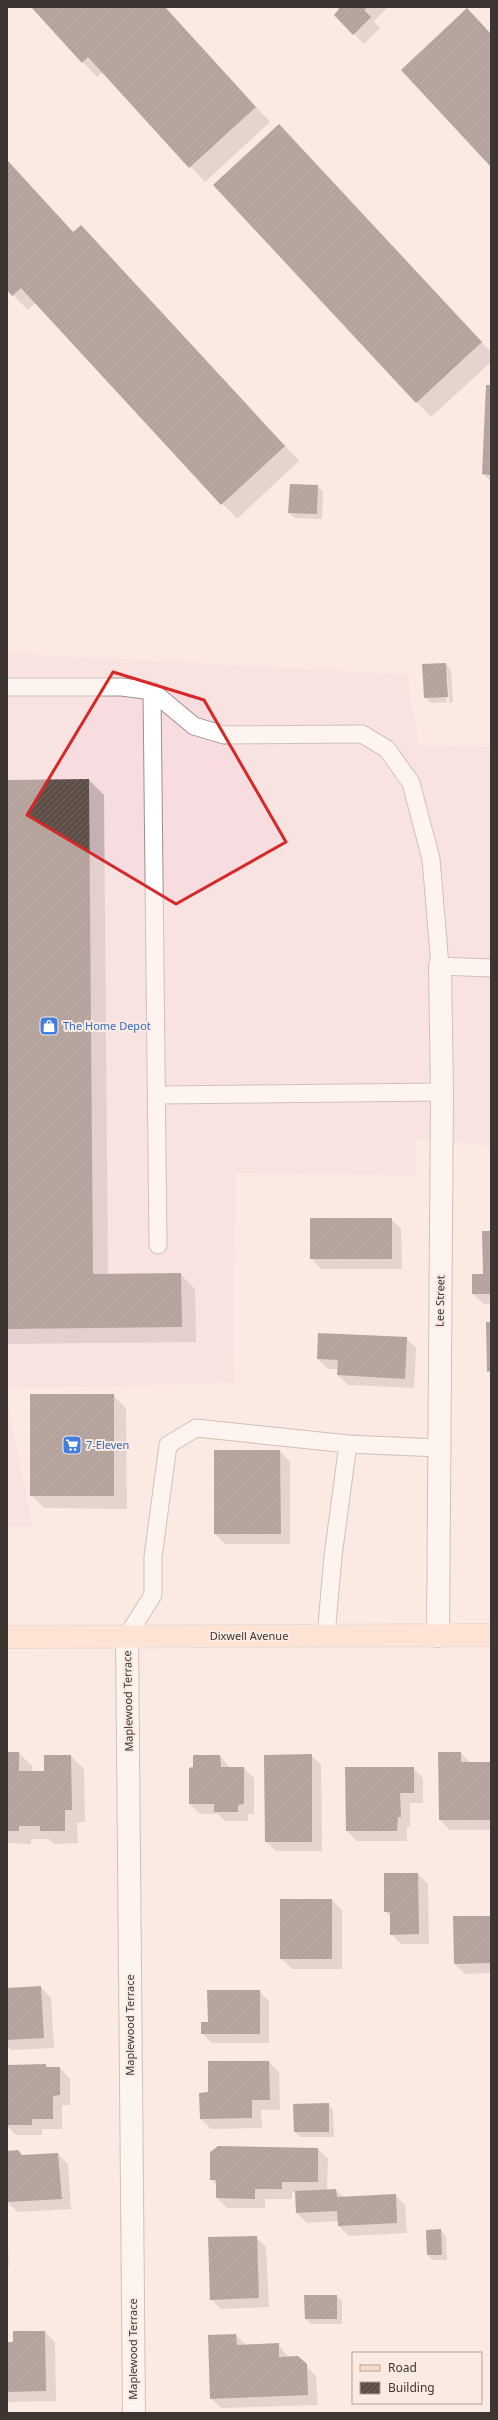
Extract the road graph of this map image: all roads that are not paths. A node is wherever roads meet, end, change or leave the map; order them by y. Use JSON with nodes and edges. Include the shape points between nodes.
{"nodes":[{"id":1,"x":7,"y":687,"type":"edge"},
{"id":2,"x":152,"y":692,"type":"junction"},
{"id":3,"x":440,"y":966,"type":"junction"},
{"id":4,"x":491,"y":968,"type":"edge"},
{"id":5,"x":442,"y":1092,"type":"junction"},
{"id":6,"x":158,"y":1095,"type":"junction"},
{"id":7,"x":158,"y":1245,"type":"dead end"},
{"id":8,"x":348,"y":1444,"type":"junction"},
{"id":9,"x":439,"y":1448,"type":"junction"},
{"id":10,"x":491,"y":1635,"type":"edge"},
{"id":11,"x":127,"y":1636,"type":"junction"},
{"id":12,"x":326,"y":1636,"type":"junction"},
{"id":13,"x":438,"y":1636,"type":"junction"},
{"id":14,"x":7,"y":1637,"type":"edge"},
{"id":15,"x":134,"y":2413,"type":"edge"}],
"edges":[{"from":1,"to":2,"type":"lane","via":[[122,687]]},
{"from":2,"to":3,"type":"lane","via":[[194,726],[224,735],[362,734],[388,749],[411,783],[431,859]]},
{"from":2,"to":6,"type":"lane"},
{"from":3,"to":4,"type":"lane"},
{"from":3,"to":5,"type":"street","name":"Lee Street"},
{"from":5,"to":6,"type":"lane"},
{"from":5,"to":9,"type":"street","name":"Lee Street"},
{"from":6,"to":7,"type":"lane"},
{"from":8,"to":9,"type":"lane"},
{"from":8,"to":11,"type":"lane","via":[[196,1428],[168,1445],[153,1557],[153,1595]]},
{"from":8,"to":12,"type":"lane","via":[[333,1556]]},
{"from":9,"to":13,"type":"street","name":"Lee Street"},
{"from":10,"to":13,"type":"main road","name":"Dixwell Avenue"},
{"from":11,"to":12,"type":"main road","name":"Dixwell Avenue"},
{"from":11,"to":14,"type":"main road","name":"Dixwell Avenue"},
{"from":11,"to":15,"type":"street","name":"Maplewood Terrace"},
{"from":12,"to":13,"type":"main road","name":"Dixwell Avenue"}]}
